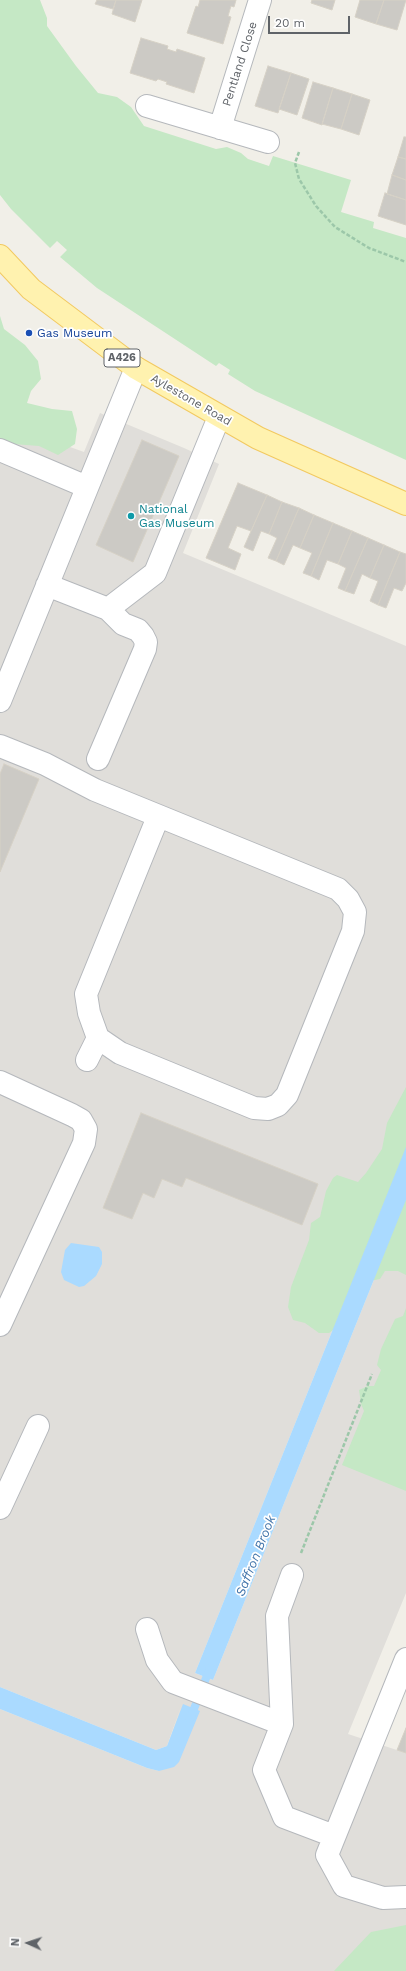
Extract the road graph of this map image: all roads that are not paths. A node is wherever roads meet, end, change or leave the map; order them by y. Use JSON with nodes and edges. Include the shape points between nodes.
{"nodes":[{"id":1,"x":260,"y":0,"type":"edge"},
{"id":2,"x":147,"y":106,"type":"dead end"},
{"id":3,"x":220,"y":128,"type":"junction"},
{"id":4,"x":268,"y":142,"type":"dead end"},
{"id":5,"x":0,"y":256,"type":"edge"},
{"id":6,"x":136,"y":368,"type":"junction"},
{"id":7,"x":219,"y":417,"type":"junction"},
{"id":8,"x":0,"y":450,"type":"edge"},
{"id":9,"x":88,"y":487,"type":"junction"},
{"id":10,"x":406,"y":504,"type":"edge"},
{"id":11,"x":47,"y":585,"type":"junction"},
{"id":12,"x":108,"y":609,"type":"junction"},
{"id":13,"x":1,"y":694,"type":"edge"},
{"id":14,"x":0,"y":746,"type":"edge"},
{"id":15,"x":98,"y":759,"type":"dead end"},
{"id":16,"x":158,"y":817,"type":"junction"},
{"id":17,"x":98,"y":1038,"type":"junction"},
{"id":18,"x":87,"y":1060,"type":"dead end"},
{"id":19,"x":0,"y":1082,"type":"edge"},
{"id":20,"x":0,"y":1325,"type":"edge"},
{"id":21,"x":38,"y":1426,"type":"dead end"},
{"id":22,"x":0,"y":1508,"type":"edge"},
{"id":23,"x":292,"y":1575,"type":"road end"},
{"id":24,"x":147,"y":1629,"type":"dead end"},
{"id":25,"x":406,"y":1659,"type":"edge"},
{"id":26,"x":282,"y":1724,"type":"junction"},
{"id":27,"x":334,"y":1836,"type":"junction"},
{"id":28,"x":406,"y":1896,"type":"edge"}],
"edges":[{"from":1,"to":3,"type":"street","name":"Pentland Close"},
{"from":2,"to":3,"type":"street"},
{"from":3,"to":4,"type":"street"},
{"from":5,"to":6,"type":"main road","name":"Aylestone Road","number":"A426","via":[[31,289]]},
{"from":6,"to":7,"type":"main road","name":"Aylestone Road","number":"A426"},
{"from":6,"to":9,"type":"street"},
{"from":7,"to":10,"type":"main road","name":"Aylestone Road","number":"A426","via":[[258,438]]},
{"from":7,"to":12,"type":"street","via":[[154,573]]},
{"from":8,"to":9,"type":"street"},
{"from":9,"to":11,"type":"street"},
{"from":11,"to":12,"type":"street"},
{"from":11,"to":13,"type":"street"},
{"from":12,"to":15,"type":"street","via":[[123,624],[138,630],[146,642]]},
{"from":14,"to":16,"type":"street","via":[[45,764],[95,790]]},
{"from":16,"to":17,"type":"street","via":[[86,994],[89,1013]]},
{"from":16,"to":17,"type":"street","via":[[338,889],[348,899],[355,912],[353,931],[287,1096],[273,1107],[254,1108],[120,1054]]},
{"from":17,"to":18,"type":"street"},
{"from":19,"to":20,"type":"street","via":[[72,1115],[81,1120],[86,1129],[84,1144]]},
{"from":21,"to":22,"type":"street"},
{"from":23,"to":26,"type":"street","via":[[277,1616]]},
{"from":24,"to":26,"type":"street","via":[[157,1660],[173,1682]]},
{"from":25,"to":27,"type":"street"},
{"from":26,"to":27,"type":"street","via":[[264,1770],[284,1817]]},
{"from":27,"to":28,"type":"street","via":[[326,1855],[344,1886],[383,1898]]}]}
